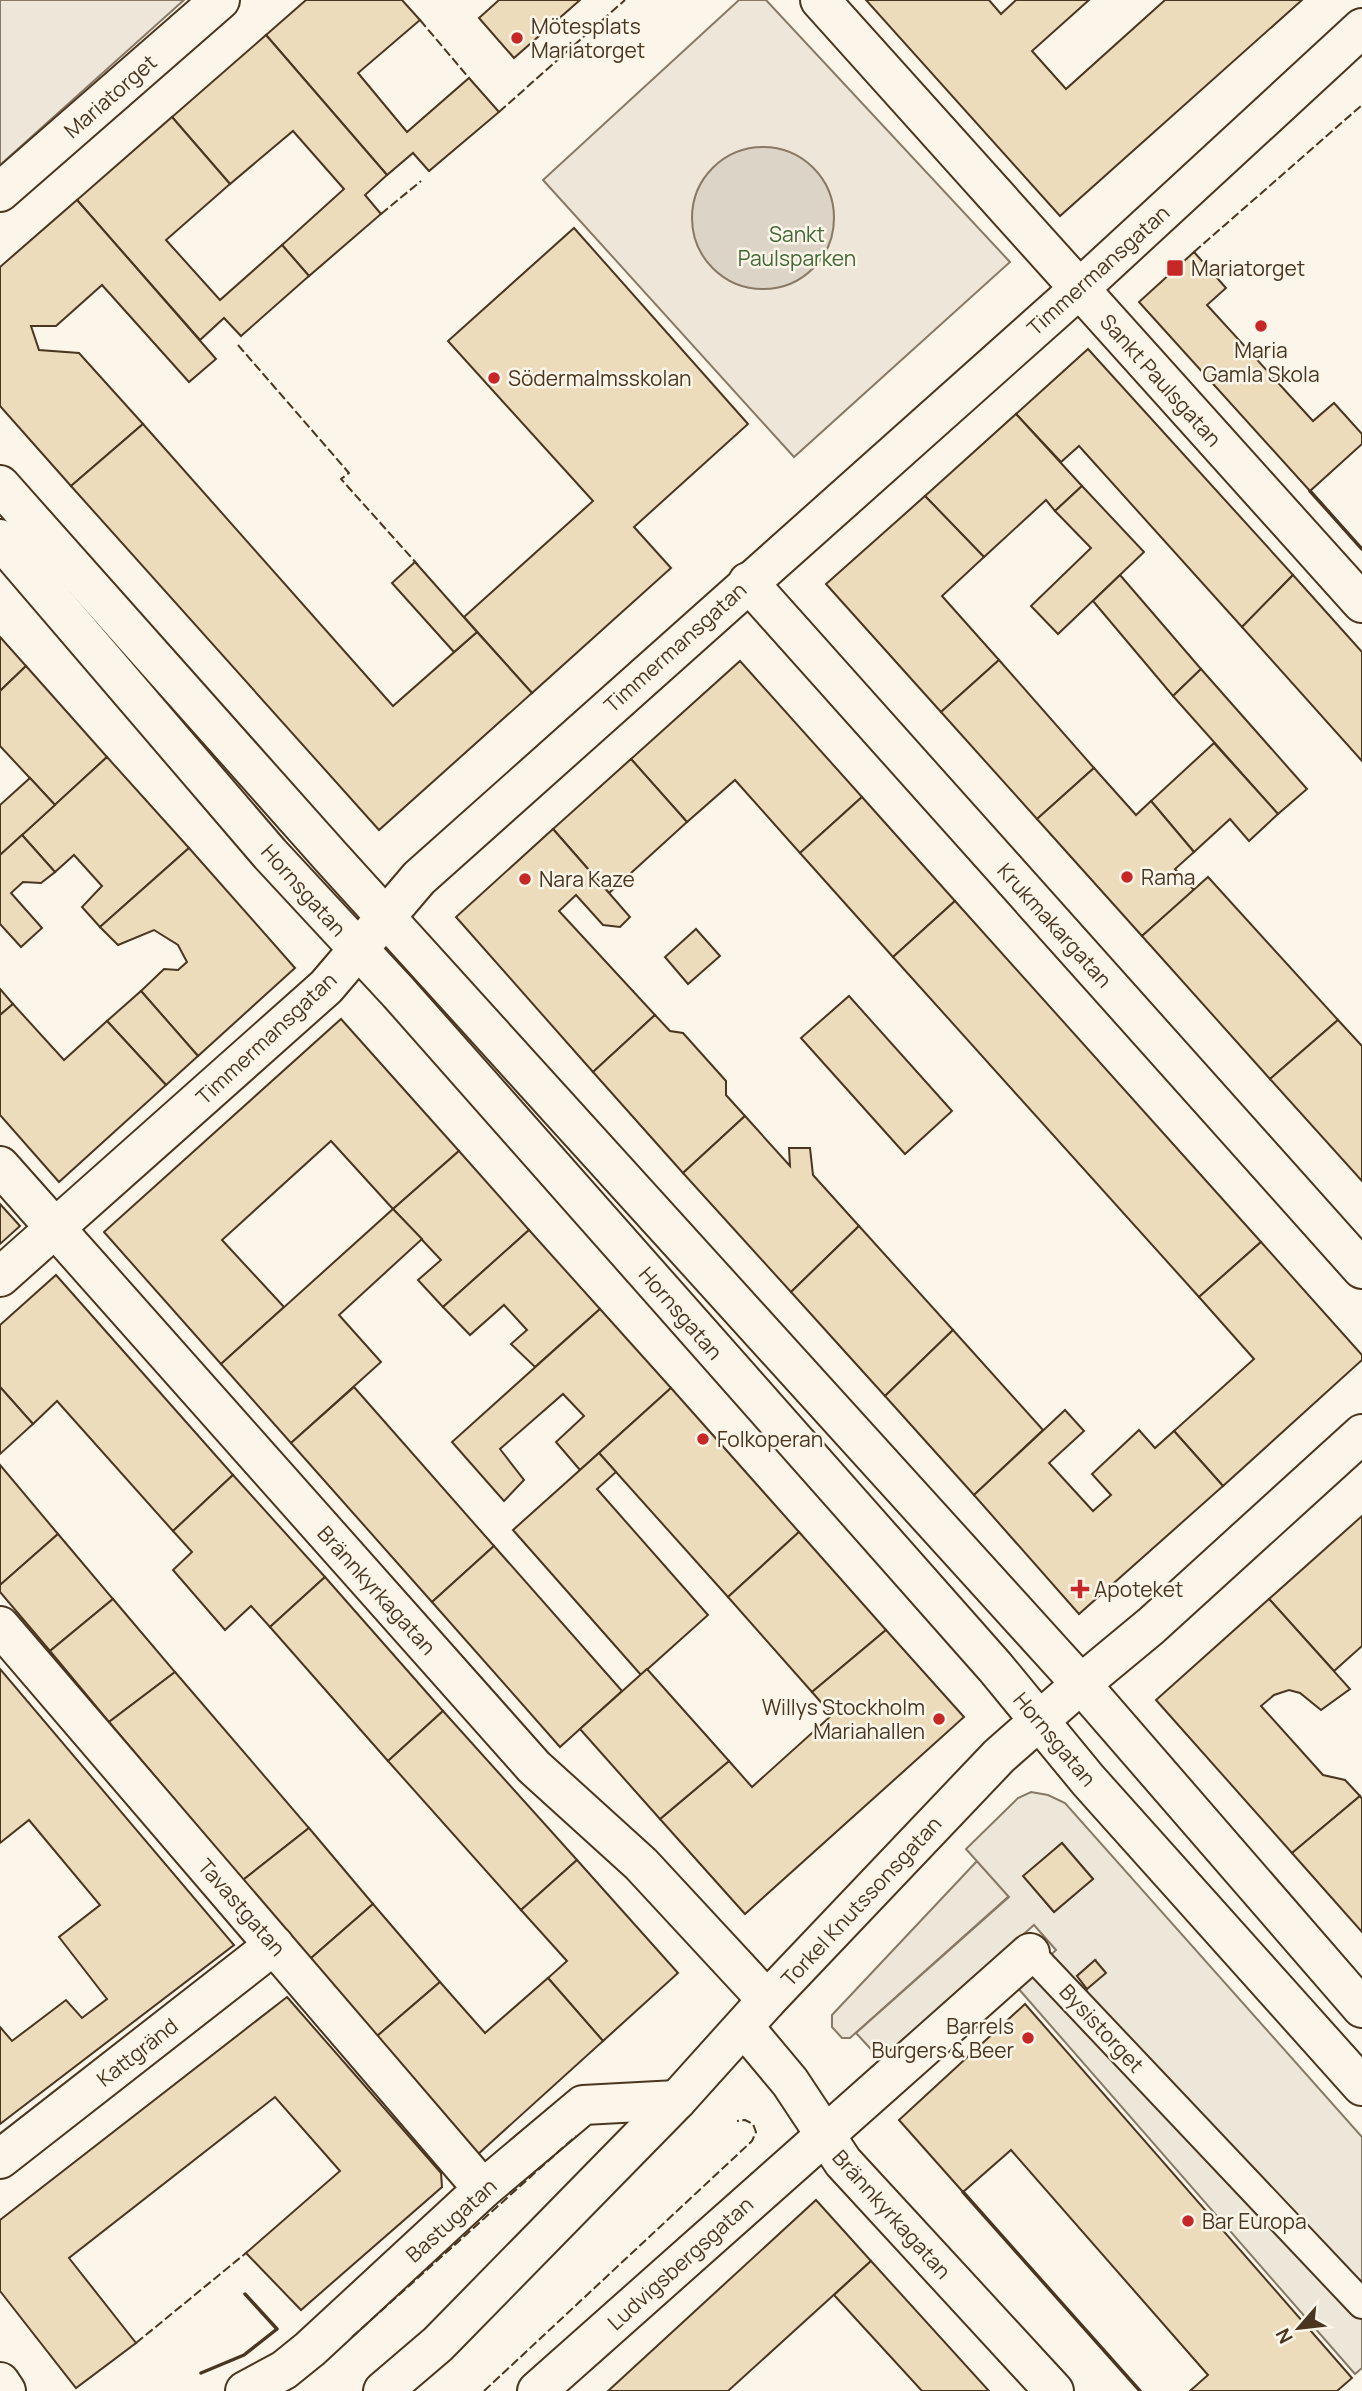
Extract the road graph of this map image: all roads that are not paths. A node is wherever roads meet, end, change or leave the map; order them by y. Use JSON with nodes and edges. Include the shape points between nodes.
{"nodes":[{"id":1,"x":220,"y":0,"type":"edge"},
{"id":2,"x":820,"y":0,"type":"edge"},
{"id":3,"x":1362,"y":28,"type":"edge"},
{"id":4,"x":0,"y":192,"type":"edge"},
{"id":5,"x":1079,"y":289,"type":"junction"},
{"id":6,"x":0,"y":485,"type":"edge"},
{"id":7,"x":0,"y":539,"type":"edge"},
{"id":8,"x":748,"y":582,"type":"junction"},
{"id":9,"x":1362,"y":603,"type":"edge"},
{"id":10,"x":386,"y":917,"type":"junction"},
{"id":11,"x":358,"y":949,"type":"junction"},
{"id":12,"x":0,"y":1166,"type":"edge"},
{"id":13,"x":54,"y":1227,"type":"junction"},
{"id":14,"x":1362,"y":1269,"type":"edge"},
{"id":15,"x":0,"y":1278,"type":"edge"},
{"id":16,"x":1362,"y":1434,"type":"edge"},
{"id":17,"x":0,"y":1626,"type":"edge"},
{"id":18,"x":1081,"y":1684,"type":"junction"},
{"id":19,"x":1037,"y":1721,"type":"junction"},
{"id":20,"x":274,"y":1945,"type":"junction"},
{"id":21,"x":1030,"y":1953,"type":"joint"},
{"id":22,"x":1362,"y":2008,"type":"edge"},
{"id":23,"x":755,"y":2014,"type":"junction"},
{"id":24,"x":1362,"y":2086,"type":"edge"},
{"id":25,"x":677,"y":2100,"type":"junction"},
{"id":26,"x":822,"y":2134,"type":"junction"},
{"id":27,"x":0,"y":2159,"type":"edge"},
{"id":28,"x":483,"y":2189,"type":"junction"},
{"id":29,"x":1362,"y":2304,"type":"edge"},
{"id":30,"x":0,"y":2382,"type":"edge"},
{"id":31,"x":6,"y":2391,"type":"edge"},
{"id":32,"x":245,"y":2391,"type":"edge"},
{"id":33,"x":383,"y":2391,"type":"edge"},
{"id":34,"x":537,"y":2391,"type":"edge"},
{"id":35,"x":1054,"y":2391,"type":"edge"}],
"edges":[{"from":1,"to":4,"type":"street","name":"Mariatorget"},
{"from":2,"to":5,"type":"street","name":"Sankt Paulsgatan"},
{"from":3,"to":5,"type":"street","name":"Timmermansgatan"},
{"from":5,"to":8,"type":"street","name":"Timmermansgatan"},
{"from":5,"to":9,"type":"street","name":"Sankt Paulsgatan"},
{"from":6,"to":10,"type":"street","name":"Hornsgatan"},
{"from":7,"to":11,"type":"street","name":"Hornsgatan","via":[[270,854]]},
{"from":8,"to":10,"type":"street","name":"Timmermansgatan","via":[[419,878]]},
{"from":8,"to":14,"type":"street","name":"Krukmakargatan"},
{"from":10,"to":11,"type":"street","name":"Timmermansgatan"},
{"from":10,"to":18,"type":"street","name":"Hornsgatan"},
{"from":11,"to":13,"type":"street","name":"Timmermansgatan","via":[[326,987]]},
{"from":11,"to":19,"type":"street","name":"Hornsgatan","via":[[995,1667]]},
{"from":12,"to":13,"type":"street","name":"Brännkyrkagatan"},
{"from":13,"to":15,"type":"street","name":"Timmermansgatan"},
{"from":13,"to":23,"type":"street","name":"Brännkyrkagatan","via":[[534,1767],[641,1864]]},
{"from":16,"to":18,"type":"street","name":"Torkel Knutssonsgatan"},
{"from":17,"to":20,"type":"street","name":"Tavastgatan"},
{"from":18,"to":19,"type":"street","name":"Torkel Knutssonsgatan"},
{"from":18,"to":22,"type":"street","name":"Hornsgatan"},
{"from":19,"to":23,"type":"street","name":"Torkel Knutssonsgatan"},
{"from":19,"to":24,"type":"street","name":"Hornsgatan"},
{"from":20,"to":27,"type":"street","name":"Kattgränd"},
{"from":20,"to":28,"type":"street","name":"Tavastgatan"},
{"from":21,"to":26,"type":"street","name":"Bysistorget"},
{"from":21,"to":29,"type":"street","name":"Bysistorget"},
{"from":23,"to":25,"type":"street","name":"Torkel Knutssonsgatan"},
{"from":23,"to":26,"type":"street","name":"Brännkyrkagatan"},
{"from":25,"to":28,"type":"street","name":"Bastugatan","via":[[583,2105]]},
{"from":25,"to":33,"type":"street","name":"Torkel Knutssonsgatan","via":[[438,2344]]},
{"from":26,"to":34,"type":"street","name":"Ludvigsbergsgatan"},
{"from":26,"to":35,"type":"street","name":"Brännkyrkagatan"},
{"from":28,"to":32,"type":"street","name":"Bastugatan","via":[[310,2349],[284,2370]]},
{"from":30,"to":31,"type":"street"}]}
